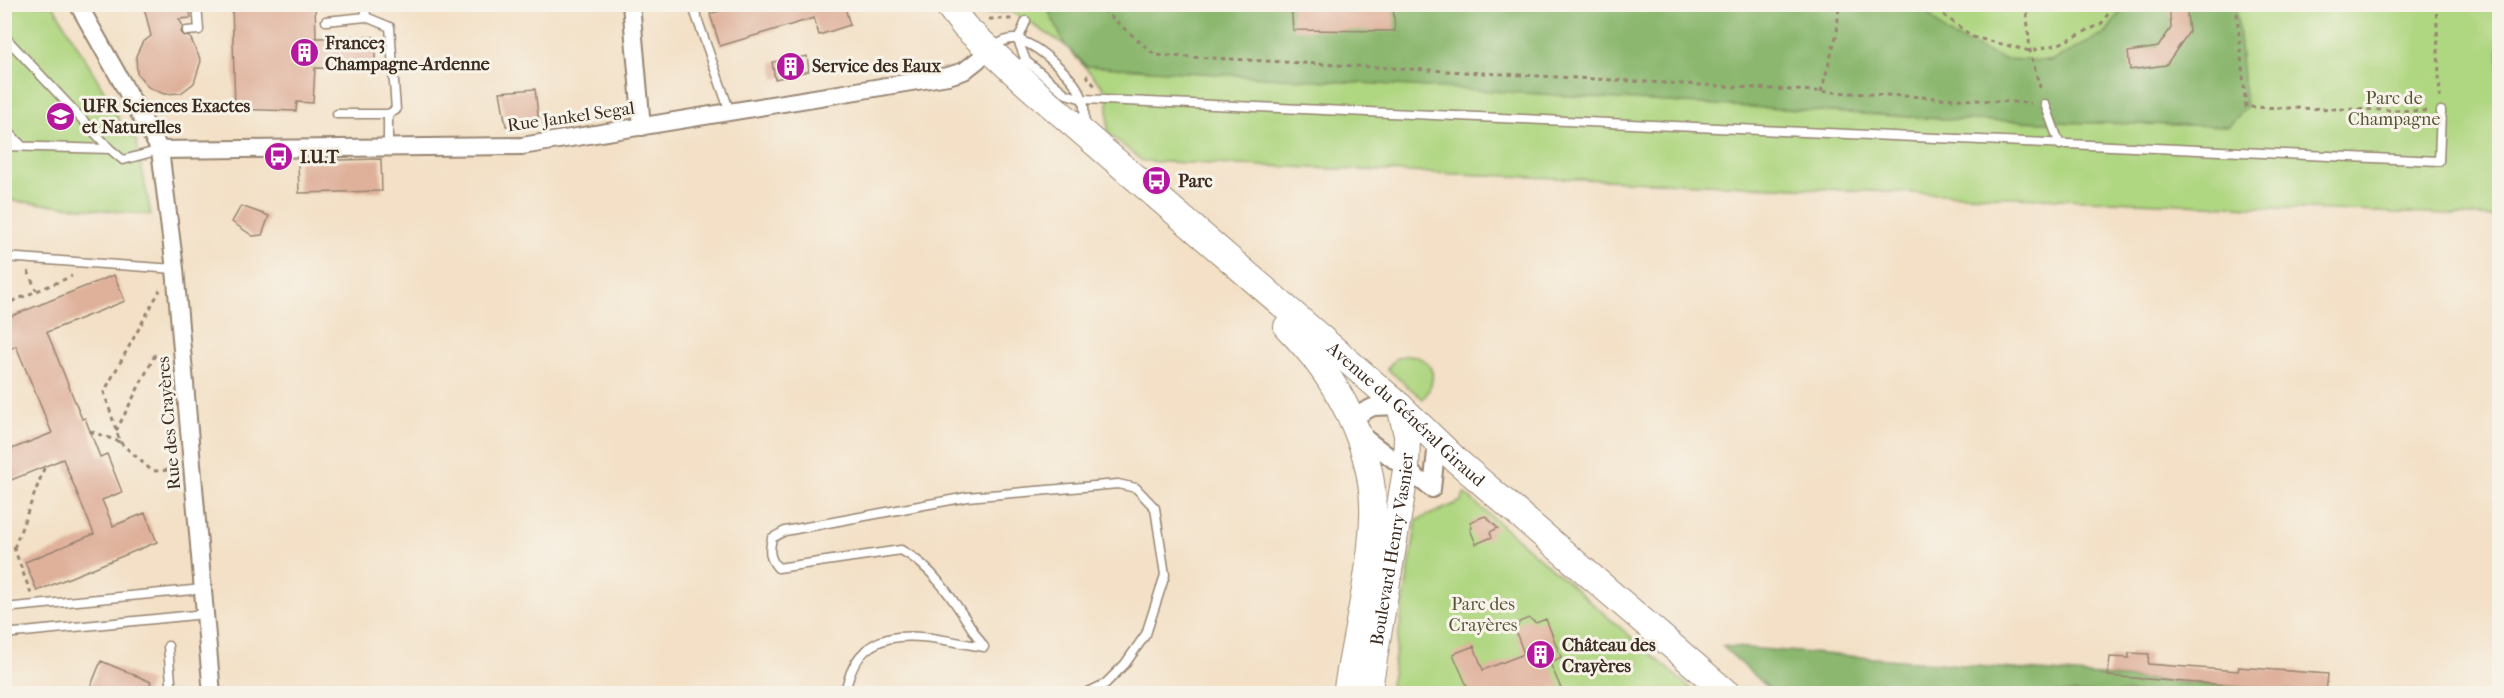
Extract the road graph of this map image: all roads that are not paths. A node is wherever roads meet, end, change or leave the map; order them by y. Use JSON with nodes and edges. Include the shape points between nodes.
{"nodes":[{"id":1,"x":197,"y":4,"type":"edge"},
{"id":2,"x":365,"y":4,"type":"edge"},
{"id":3,"x":631,"y":4,"type":"edge"},
{"id":4,"x":692,"y":4,"type":"edge"},
{"id":5,"x":928,"y":4,"type":"edge"},
{"id":6,"x":946,"y":4,"type":"edge"},
{"id":7,"x":84,"y":7,"type":"edge"},
{"id":8,"x":366,"y":17,"type":"junction"},
{"id":9,"x":326,"y":21,"type":"dead end"},
{"id":10,"x":1025,"y":23,"type":"road end"},
{"id":11,"x":187,"y":31,"type":"dead end"},
{"id":12,"x":4,"y":36,"type":"edge"},
{"id":13,"x":1018,"y":40,"type":"junction"},
{"id":14,"x":1005,"y":60,"type":"junction"},
{"id":15,"x":1083,"y":99,"type":"junction"},
{"id":16,"x":2045,"y":104,"type":"road end"},
{"id":17,"x":730,"y":111,"type":"junction"},
{"id":18,"x":2441,"y":111,"type":"road end"},
{"id":19,"x":337,"y":114,"type":"dead end"},
{"id":20,"x":388,"y":114,"type":"junction"},
{"id":21,"x":4,"y":127,"type":"edge"},
{"id":22,"x":642,"y":127,"type":"junction"},
{"id":23,"x":1086,"y":134,"type":"junction"},
{"id":24,"x":2060,"y":145,"type":"junction"},
{"id":25,"x":4,"y":146,"type":"edge"},
{"id":26,"x":22,"y":146,"type":"junction"},
{"id":27,"x":110,"y":149,"type":"junction"},
{"id":28,"x":388,"y":149,"type":"junction"},
{"id":29,"x":160,"y":150,"type":"junction"},
{"id":30,"x":4,"y":257,"type":"edge"},
{"id":31,"x":175,"y":269,"type":"junction"},
{"id":32,"x":1400,"y":406,"type":"junction"},
{"id":33,"x":1354,"y":425,"type":"junction"},
{"id":34,"x":1437,"y":442,"type":"junction"},
{"id":35,"x":1407,"y":470,"type":"junction"},
{"id":36,"x":203,"y":589,"type":"junction"},
{"id":37,"x":4,"y":608,"type":"edge"},
{"id":38,"x":205,"y":614,"type":"junction"},
{"id":39,"x":4,"y":634,"type":"edge"},
{"id":40,"x":168,"y":646,"type":"dead end"},
{"id":41,"x":172,"y":693,"type":"edge"},
{"id":42,"x":212,"y":693,"type":"edge"},
{"id":43,"x":845,"y":693,"type":"edge"},
{"id":44,"x":1084,"y":693,"type":"edge"},
{"id":45,"x":1346,"y":693,"type":"edge"},
{"id":46,"x":1368,"y":693,"type":"edge"},
{"id":47,"x":1728,"y":693,"type":"edge"}],
"edges":[{"from":1,"to":11,"type":"lane","via":[[199,30]]},
{"from":2,"to":8,"type":"lane"},
{"from":3,"to":22,"type":"street"},
{"from":4,"to":17,"type":"lane"},
{"from":5,"to":14,"type":"main road","name":"Avenue du Général Giraud","via":[[955,37]]},
{"from":6,"to":14,"type":"main road","via":[[965,27]]},
{"from":7,"to":29,"type":"street"},
{"from":8,"to":9,"type":"lane"},
{"from":8,"to":20,"type":"lane","via":[[390,27],[396,110]]},
{"from":10,"to":13,"type":"lane"},
{"from":12,"to":27,"type":"lane"},
{"from":13,"to":14,"type":"lane"},
{"from":13,"to":14,"type":"lane"},
{"from":13,"to":15,"type":"lane","via":[[1043,54],[1071,79]]},
{"from":14,"to":15,"type":"lane","via":[[1066,94]]},
{"from":14,"to":17,"type":"street","name":"Rue Jankel Segal","via":[[948,76]]},
{"from":14,"to":23,"type":"main road","name":"Avenue du Général Giraud"},
{"from":14,"to":33,"type":"main road","name":"Avenue du Général Giraud","via":[[1284,324],[1324,368]]},
{"from":15,"to":23,"type":"lane"},
{"from":15,"to":24,"type":"lane"},
{"from":16,"to":24,"type":"lane"},
{"from":17,"to":22,"type":"street","name":"Rue Jankel Segal"},
{"from":18,"to":24,"type":"lane","via":[[2439,161]]},
{"from":19,"to":20,"type":"lane"},
{"from":20,"to":28,"type":"lane"},
{"from":21,"to":26,"type":"lane"},
{"from":22,"to":28,"type":"street","name":"Rue Jankel Segal","via":[[522,147]]},
{"from":23,"to":32,"type":"main road","name":"Avenue du Général Giraud"},
{"from":25,"to":26,"type":"lane"},
{"from":26,"to":27,"type":"lane"},
{"from":27,"to":29,"type":"lane","via":[[123,160]]},
{"from":28,"to":29,"type":"street","name":"Rue Jankel Segal"},
{"from":29,"to":31,"type":"street","name":"Rue des Crayères"},
{"from":30,"to":31,"type":"lane"},
{"from":31,"to":36,"type":"street","name":"Rue des Crayères"},
{"from":32,"to":33,"type":"street","via":[[1372,407]]},
{"from":32,"to":34,"type":"main road","name":"Avenue du Général Giraud"},
{"from":32,"to":35,"type":"main road","name":"Boulevard Henry Vasnier","via":[[1407,435]]},
{"from":33,"to":35,"type":"street"},
{"from":33,"to":45,"type":"main road","name":"Boulevard Henry Vasnier","via":[[1365,460],[1373,515]]},
{"from":34,"to":35,"type":"street","via":[[1432,489]]},
{"from":34,"to":47,"type":"main road","name":"Avenue du Général Giraud"},
{"from":35,"to":46,"type":"main road","name":"Boulevard Henry Vasnier"},
{"from":36,"to":37,"type":"lane"},
{"from":36,"to":38,"type":"street","name":"Rue des Crayères"},
{"from":38,"to":39,"type":"lane"},
{"from":38,"to":42,"type":"street","name":"Rue des Crayères"},
{"from":40,"to":41,"type":"lane"},
{"from":43,"to":44,"type":"lane","via":[[852,664],[888,637],[906,635],[984,647],[940,585],[917,559],[901,550],[778,568],[771,561],[772,538],[785,531],[967,497],[1118,484],[1136,488],[1155,508],[1166,575],[1146,634],[1105,684]]}]}
